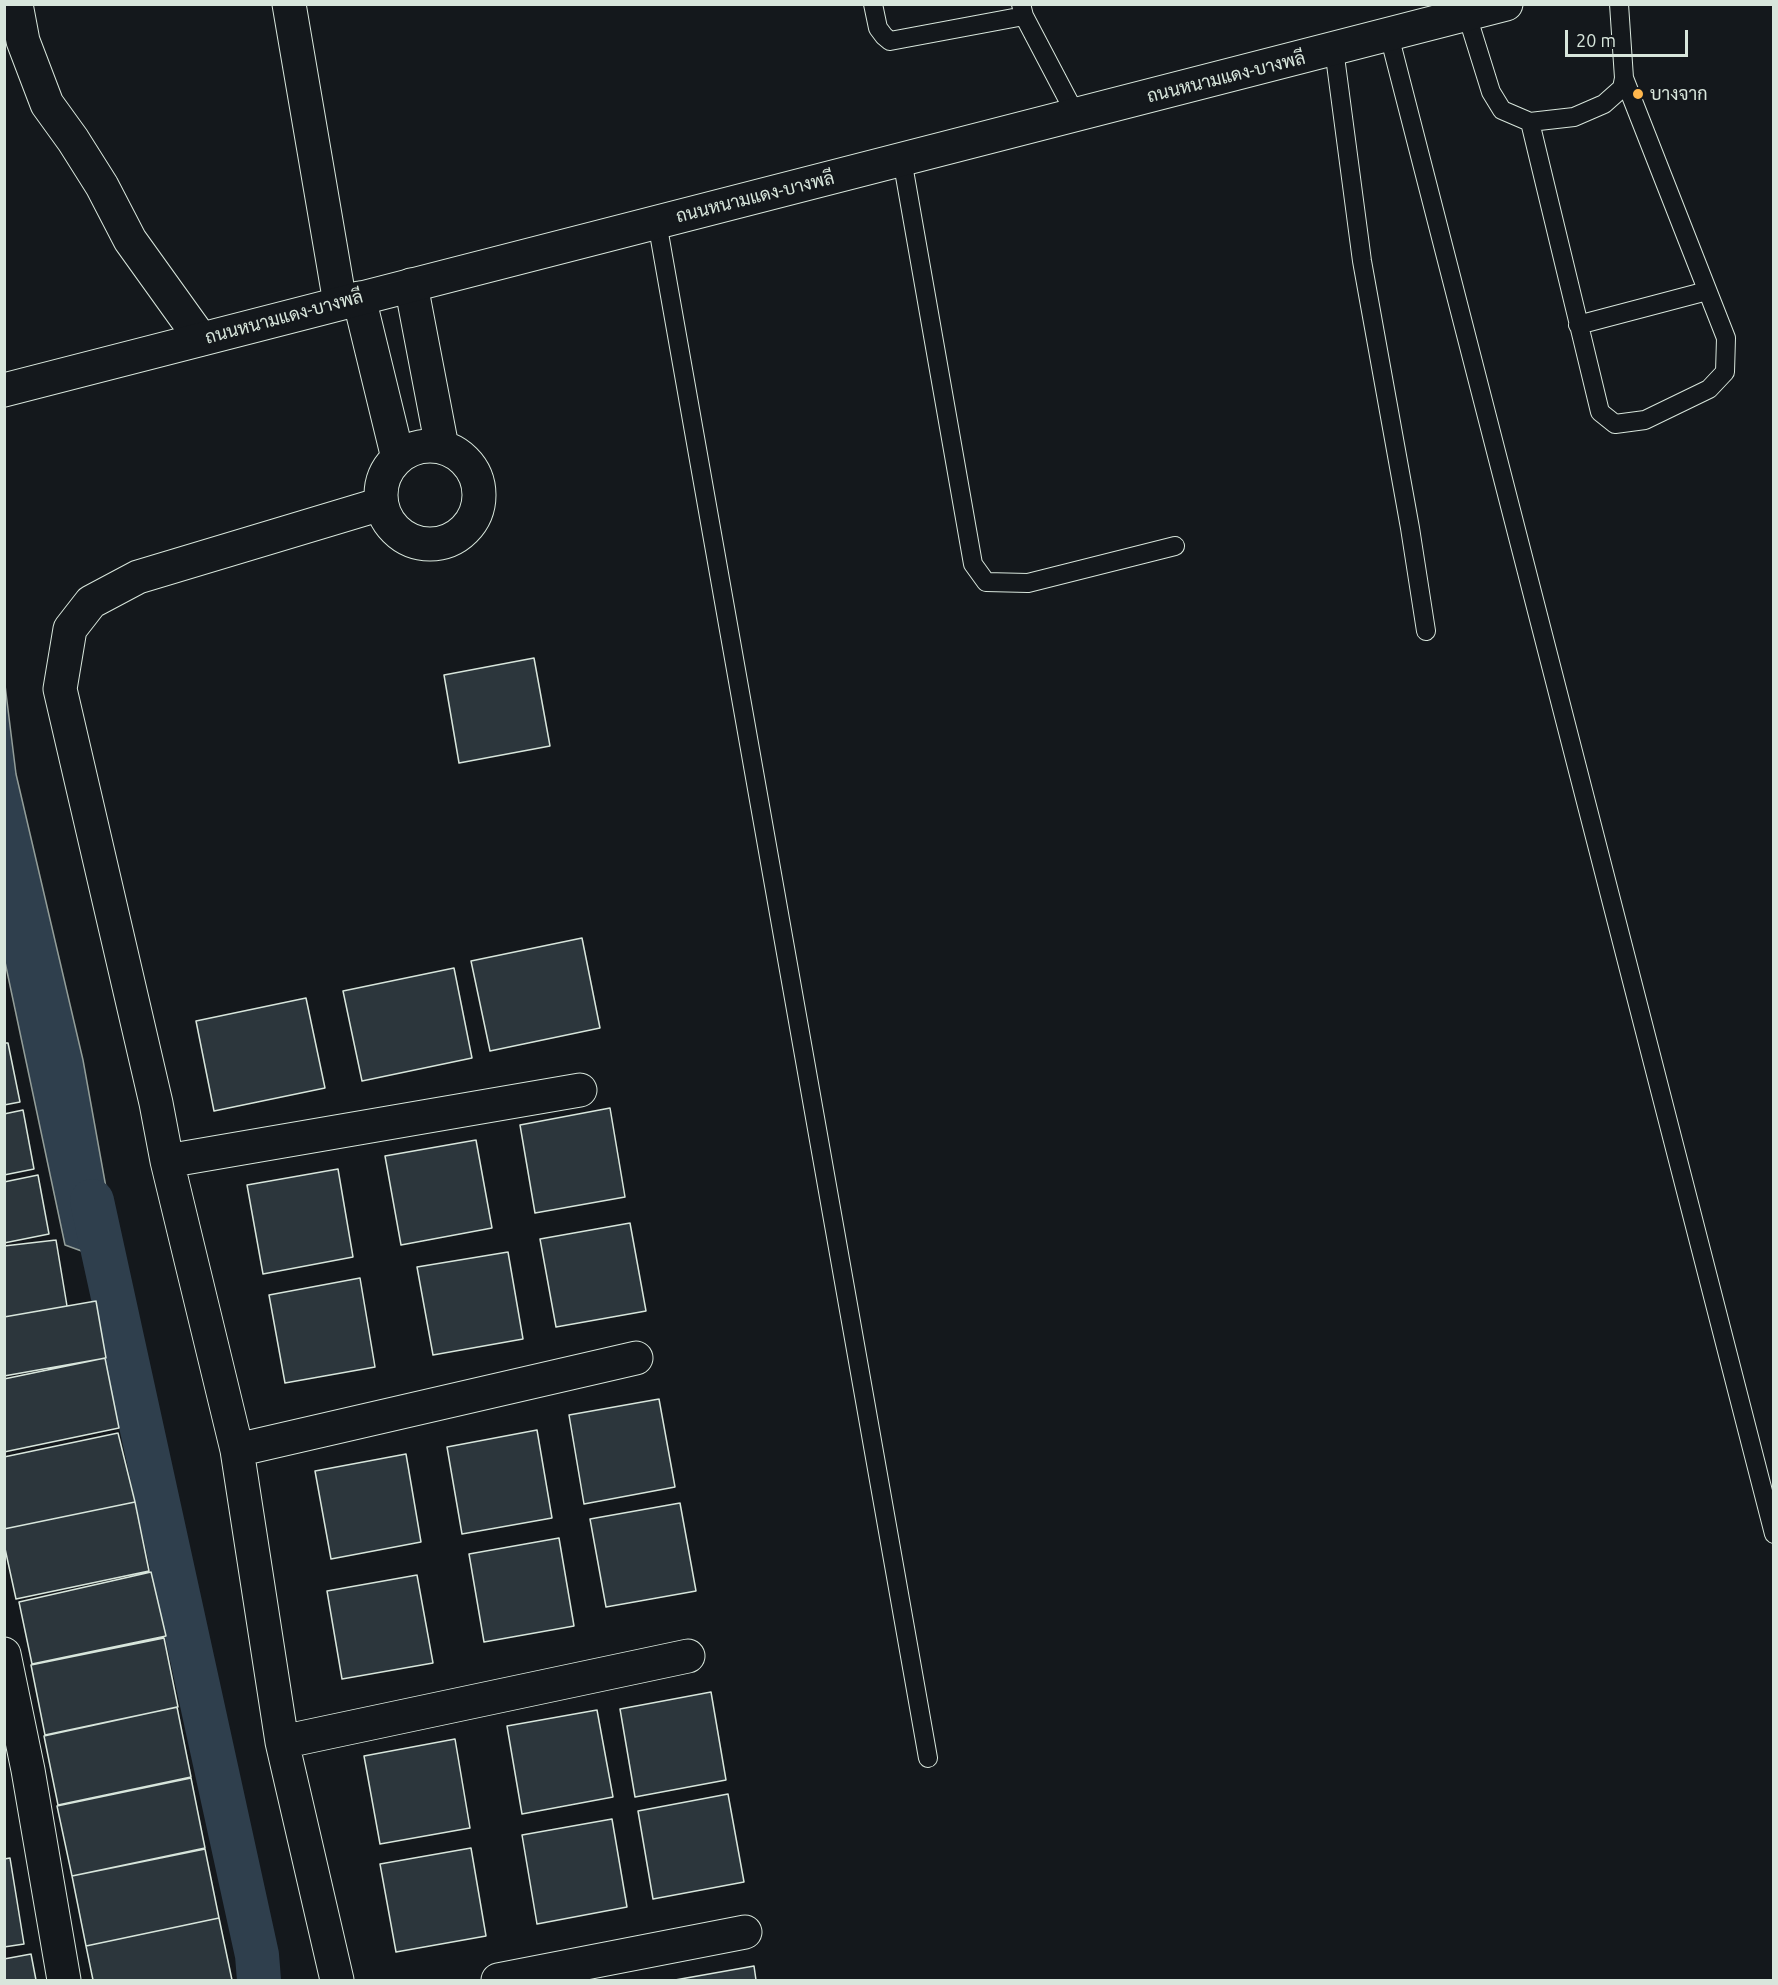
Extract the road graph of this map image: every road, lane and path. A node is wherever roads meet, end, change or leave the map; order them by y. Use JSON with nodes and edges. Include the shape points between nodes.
{"nodes":[{"id":1,"x":16,"y":4,"type":"edge"},
{"id":2,"x":289,"y":4,"type":"edge"},
{"id":3,"x":873,"y":4,"type":"edge"},
{"id":4,"x":1506,"y":4,"type":"edge"},
{"id":5,"x":1619,"y":4,"type":"edge"},
{"id":6,"x":1023,"y":10,"type":"edge"},
{"id":7,"x":1445,"y":14,"type":"edge"},
{"id":8,"x":1389,"y":35,"type":"junction"},
{"id":9,"x":1334,"y":49,"type":"junction"},
{"id":10,"x":1624,"y":78,"type":"junction"},
{"id":11,"x":1077,"y":115,"type":"junction"},
{"id":12,"x":1530,"y":122,"type":"junction"},
{"id":13,"x":902,"y":159,"type":"junction"},
{"id":14,"x":657,"y":222,"type":"junction"},
{"id":15,"x":411,"y":285,"type":"junction"},
{"id":16,"x":1707,"y":291,"type":"junction"},
{"id":17,"x":349,"y":300,"type":"junction"},
{"id":18,"x":1578,"y":325,"type":"junction"},
{"id":19,"x":201,"y":339,"type":"junction"},
{"id":20,"x":17,"y":387,"type":"edge"},
{"id":21,"x":442,"y":447,"type":"junction"},
{"id":22,"x":398,"y":458,"type":"junction"},
{"id":23,"x":381,"y":504,"type":"junction"},
{"id":24,"x":1175,"y":546,"type":"dead end"},
{"id":25,"x":1426,"y":631,"type":"dead end"},
{"id":26,"x":580,"y":1090,"type":"dead end"},
{"id":27,"x":168,"y":1161,"type":"junction"},
{"id":28,"x":636,"y":1358,"type":"dead end"},
{"id":29,"x":237,"y":1450,"type":"junction"},
{"id":30,"x":1773,"y":1534,"type":"edge"},
{"id":31,"x":4,"y":1654,"type":"edge"},
{"id":32,"x":688,"y":1656,"type":"dead end"},
{"id":33,"x":282,"y":1742,"type":"junction"},
{"id":34,"x":928,"y":1758,"type":"dead end"},
{"id":35,"x":16,"y":1773,"type":"edge"},
{"id":36,"x":745,"y":1932,"type":"dead end"},
{"id":37,"x":64,"y":1980,"type":"edge"},
{"id":38,"x":337,"y":1980,"type":"edge"},
{"id":39,"x":498,"y":1980,"type":"edge"}],
"edges":[{"from":1,"to":19,"type":"street","via":[[23,41],[46,104],[102,186],[130,240]]},
{"from":2,"to":17,"type":"street"},
{"from":3,"to":6,"type":"lane","via":[[878,28],[890,41]]},
{"from":4,"to":7,"type":"street","name":"ถนนหนามแดง-บางพลี"},
{"from":5,"to":10,"type":"lane"},
{"from":6,"to":11,"type":"lane"},
{"from":7,"to":8,"type":"street","name":"ถนนหนามแดง-บางพลี"},
{"from":7,"to":12,"type":"lane","via":[[1502,110]]},
{"from":8,"to":9,"type":"street","name":"ถนนหนามแดง-บางพลี"},
{"from":8,"to":30,"type":"lane"},
{"from":9,"to":11,"type":"street","name":"ถนนหนามแดง-บางพลี"},
{"from":9,"to":25,"type":"lane","via":[[1362,261]]},
{"from":10,"to":12,"type":"lane","via":[[1622,88],[1604,104],[1574,117]]},
{"from":10,"to":16,"type":"lane"},
{"from":11,"to":13,"type":"street","name":"ถนนหนามแดง-บางพลี"},
{"from":12,"to":18,"type":"lane"},
{"from":13,"to":14,"type":"street","name":"ถนนหนามแดง-บางพลี"},
{"from":13,"to":24,"type":"lane","via":[[973,564],[986,582],[1028,584]]},
{"from":14,"to":15,"type":"street","name":"ถนนหนามแดง-บางพลี"},
{"from":14,"to":34,"type":"lane"},
{"from":15,"to":17,"type":"street","name":"ถนนหนามแดง-บางพลี"},
{"from":15,"to":21,"type":"street"},
{"from":16,"to":18,"type":"lane"},
{"from":16,"to":18,"type":"lane","via":[[1726,338],[1725,372],[1709,388],[1645,420],[1615,424],[1600,412]]},
{"from":17,"to":19,"type":"street","name":"ถนนหนามแดง-บางพลี"},
{"from":17,"to":22,"type":"street"},
{"from":19,"to":20,"type":"street","name":"ถนนหนามแดง-บางพลี"},
{"from":21,"to":22,"type":"street","via":[[411,450]]},
{"from":21,"to":23,"type":"street","via":[[468,464],[478,485],[478,508],[460,535],[428,545],[412,542],[397,533]]},
{"from":22,"to":23,"type":"street","via":[[381,487]]},
{"from":23,"to":27,"type":"street","via":[[138,577],[91,602],[70,629],[60,689]]},
{"from":26,"to":27,"type":"street"},
{"from":27,"to":29,"type":"street"},
{"from":28,"to":29,"type":"street"},
{"from":29,"to":33,"type":"street"},
{"from":31,"to":35,"type":"street"},
{"from":32,"to":33,"type":"street"},
{"from":33,"to":38,"type":"street"},
{"from":35,"to":37,"type":"street"},
{"from":36,"to":39,"type":"street"}]}
